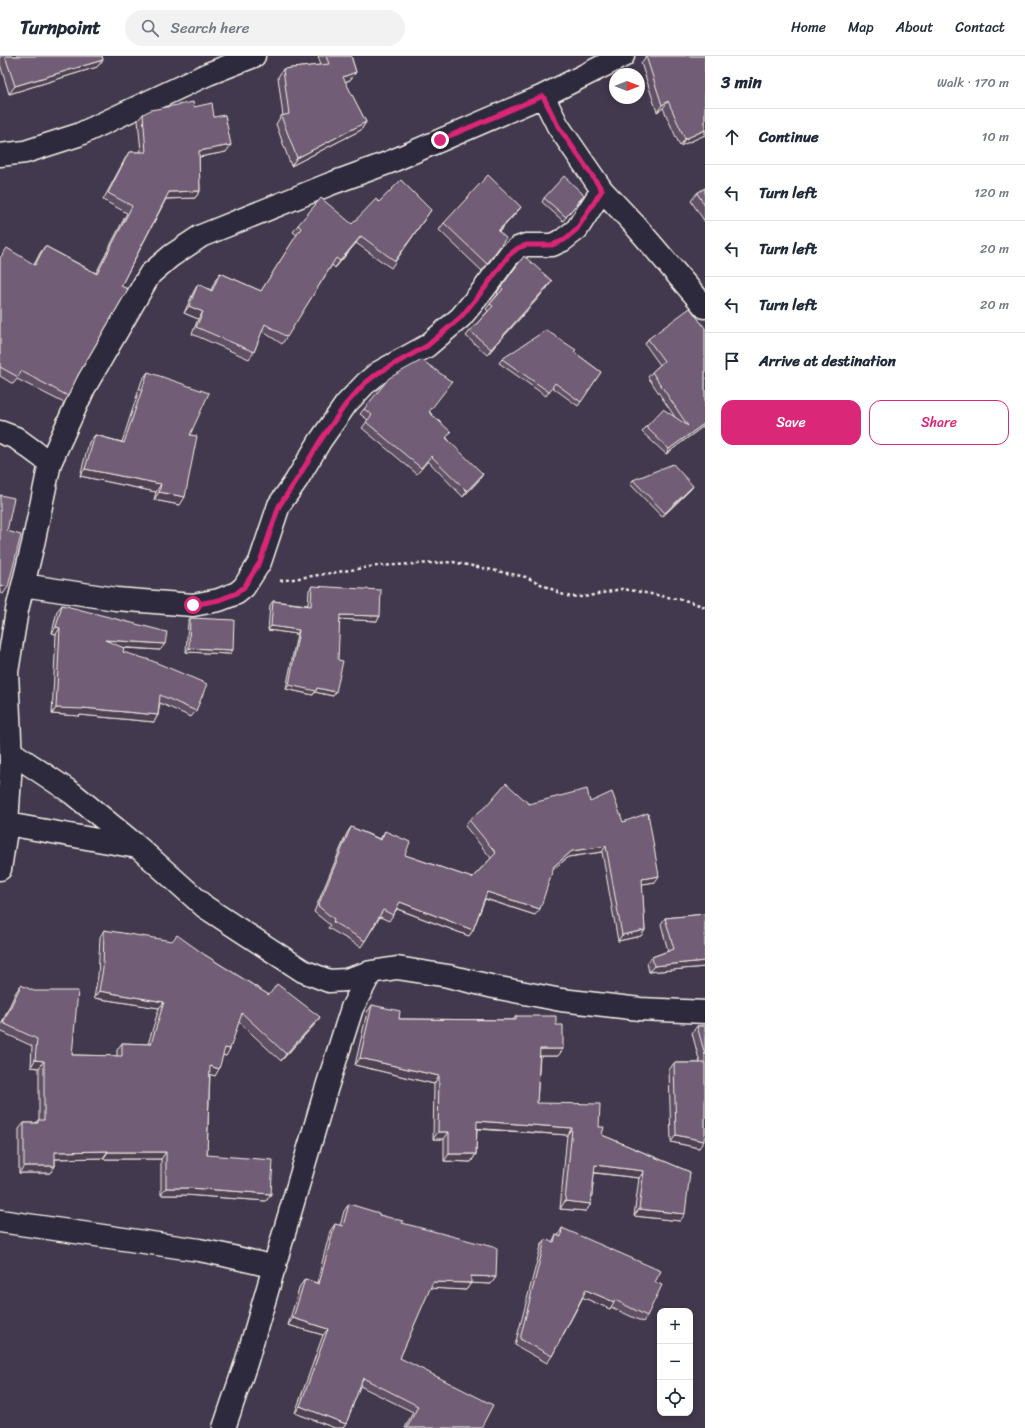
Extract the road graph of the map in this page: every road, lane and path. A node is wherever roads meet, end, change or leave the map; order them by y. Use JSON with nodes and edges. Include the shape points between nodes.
{"nodes":[{"id":1,"x":254,"y":56,"type":"edge"},
{"id":2,"x":623,"y":56,"type":"edge"},
{"id":3,"x":543,"y":96,"type":"junction"},
{"id":4,"x":0,"y":155,"type":"edge"},
{"id":5,"x":602,"y":190,"type":"junction"},
{"id":6,"x":705,"y":307,"type":"edge"},
{"id":7,"x":0,"y":432,"type":"edge"},
{"id":8,"x":50,"y":463,"type":"junction"},
{"id":9,"x":23,"y":585,"type":"junction"},
{"id":10,"x":244,"y":587,"type":"junction"},
{"id":11,"x":705,"y":607,"type":"edge"},
{"id":12,"x":4,"y":702,"type":"edge"},
{"id":13,"x":11,"y":752,"type":"junction"},
{"id":14,"x":7,"y":824,"type":"junction"},
{"id":15,"x":138,"y":847,"type":"junction"},
{"id":16,"x":0,"y":869,"type":"edge"},
{"id":17,"x":371,"y":972,"type":"junction"},
{"id":18,"x":705,"y":1012,"type":"edge"},
{"id":19,"x":0,"y":1220,"type":"edge"},
{"id":20,"x":275,"y":1267,"type":"junction"},
{"id":21,"x":224,"y":1428,"type":"edge"}],
"edges":[{"from":1,"to":4,"type":"street","via":[[208,74],[78,135],[25,152]]},
{"from":2,"to":3,"type":"street"},
{"from":3,"to":5,"type":"street","via":[[558,126]]},
{"from":3,"to":8,"type":"street","via":[[390,162],[201,236],[171,256],[150,274],[115,333],[84,388]]},
{"from":5,"to":6,"type":"street"},
{"from":5,"to":10,"type":"street","via":[[577,229],[564,240],[552,245],[526,245],[518,248],[509,255],[461,317],[427,346],[378,373],[364,384],[346,404],[320,441],[279,506],[260,562]]},
{"from":7,"to":8,"type":"street","via":[[16,438]]},
{"from":8,"to":9,"type":"street"},
{"from":9,"to":10,"type":"street","via":[[116,599],[193,605],[219,600],[237,593]]},
{"from":9,"to":12,"type":"street"},
{"from":10,"to":11,"type":"path","via":[[376,566],[453,562],[526,577],[566,596],[584,597],[621,589],[688,601]]},
{"from":12,"to":13,"type":"street"},
{"from":13,"to":14,"type":"street"},
{"from":13,"to":15,"type":"street","via":[[72,793]]},
{"from":14,"to":15,"type":"street"},
{"from":14,"to":16,"type":"street"},
{"from":15,"to":17,"type":"street","via":[[205,907],[303,971],[329,982]]},
{"from":17,"to":18,"type":"street","via":[[397,968],[562,1000],[640,1009]]},
{"from":17,"to":20,"type":"street","via":[[352,1008]]},
{"from":19,"to":20,"type":"street","via":[[199,1250]]},
{"from":20,"to":21,"type":"street"}]}
